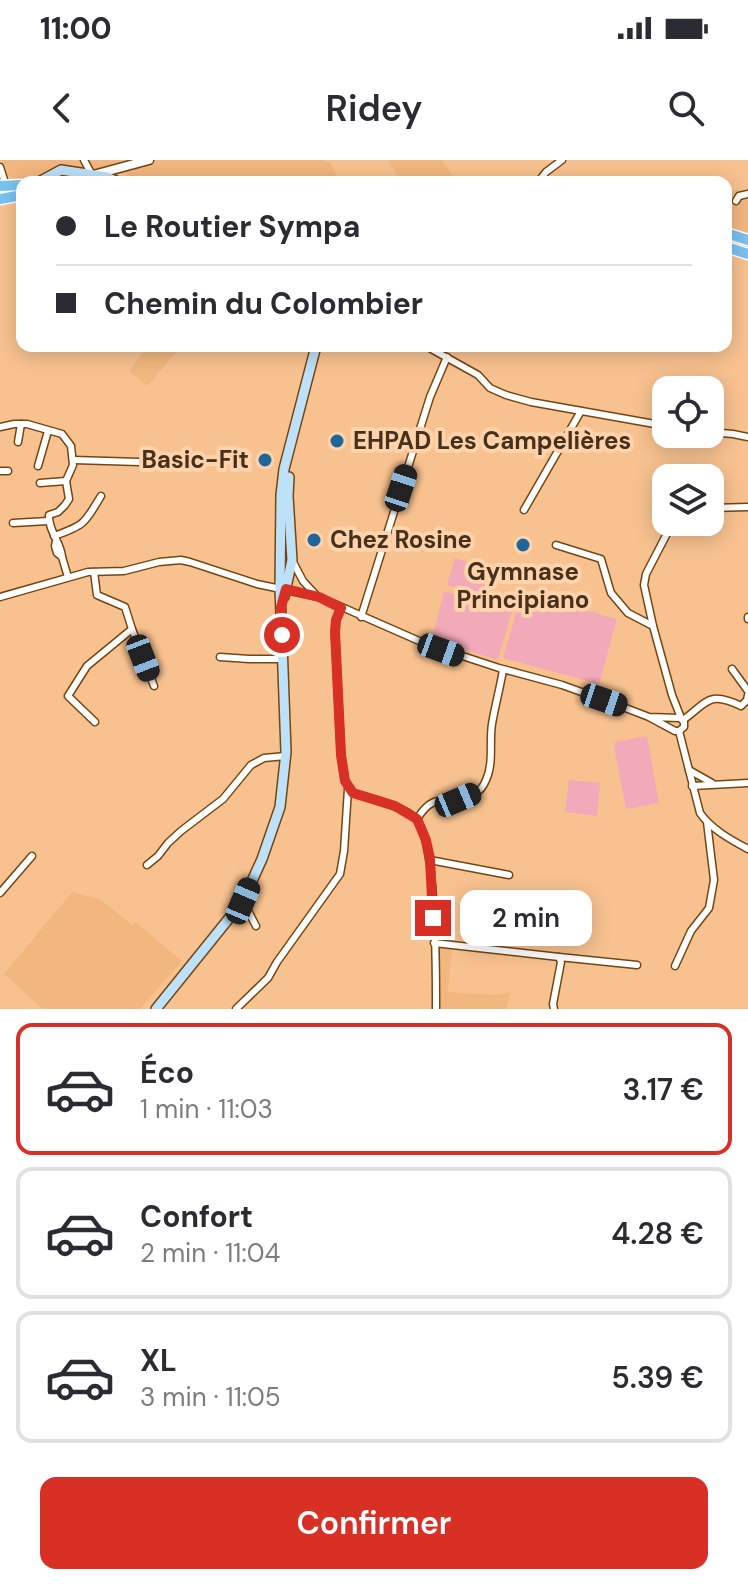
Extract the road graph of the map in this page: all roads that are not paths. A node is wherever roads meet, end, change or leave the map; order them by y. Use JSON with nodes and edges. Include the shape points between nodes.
{"nodes":[{"id":1,"x":84,"y":160,"type":"edge"},
{"id":2,"x":149,"y":160,"type":"edge"},
{"id":3,"x":562,"y":160,"type":"edge"},
{"id":4,"x":127,"y":163,"type":"edge"},
{"id":5,"x":0,"y":167,"type":"edge"},
{"id":6,"x":70,"y":171,"type":"junction"},
{"id":7,"x":92,"y":175,"type":"junction"},
{"id":8,"x":48,"y":176,"type":"edge"},
{"id":9,"x":60,"y":176,"type":"edge"},
{"id":10,"x":100,"y":176,"type":"edge"},
{"id":11,"x":545,"y":176,"type":"edge"},
{"id":12,"x":3,"y":186,"type":"edge"},
{"id":13,"x":748,"y":194,"type":"edge"},
{"id":14,"x":736,"y":201,"type":"dead end"},
{"id":15,"x":315,"y":352,"type":"edge"},
{"id":16,"x":437,"y":352,"type":"edge"},
{"id":17,"x":447,"y":357,"type":"junction"},
{"id":18,"x":581,"y":411,"type":"junction"},
{"id":19,"x":21,"y":424,"type":"junction"},
{"id":20,"x":652,"y":424,"type":"edge"},
{"id":21,"x":0,"y":427,"type":"edge"},
{"id":22,"x":48,"y":431,"type":"junction"},
{"id":23,"x":724,"y":434,"type":"edge"},
{"id":24,"x":746,"y":437,"type":"edge"},
{"id":25,"x":18,"y":442,"type":"dead end"},
{"id":26,"x":293,"y":442,"type":"junction"},
{"id":27,"x":74,"y":460,"type":"junction"},
{"id":28,"x":139,"y":462,"type":"dead end"},
{"id":29,"x":38,"y":466,"type":"dead end"},
{"id":30,"x":66,"y":481,"type":"junction"},
{"id":31,"x":40,"y":483,"type":"dead end"},
{"id":32,"x":101,"y":496,"type":"dead end"},
{"id":33,"x":748,"y":507,"type":"edge"},
{"id":34,"x":724,"y":508,"type":"edge"},
{"id":35,"x":524,"y":510,"type":"dead end"},
{"id":36,"x":48,"y":521,"type":"junction"},
{"id":37,"x":13,"y":523,"type":"dead end"},
{"id":38,"x":666,"y":536,"type":"edge"},
{"id":39,"x":55,"y":539,"type":"junction"},
{"id":40,"x":556,"y":545,"type":"dead end"},
{"id":41,"x":292,"y":560,"type":"junction"},
{"id":42,"x":94,"y":572,"type":"junction"},
{"id":43,"x":68,"y":577,"type":"junction"},
{"id":44,"x":283,"y":588,"type":"junction"},
{"id":45,"x":0,"y":597,"type":"edge"},
{"id":46,"x":319,"y":597,"type":"junction"},
{"id":47,"x":341,"y":608,"type":"junction"},
{"id":48,"x":361,"y":617,"type":"junction"},
{"id":49,"x":653,"y":626,"type":"junction"},
{"id":50,"x":132,"y":629,"type":"junction"},
{"id":51,"x":220,"y":657,"type":"dead end"},
{"id":52,"x":283,"y":659,"type":"junction"},
{"id":53,"x":732,"y":669,"type":"dead end"},
{"id":54,"x":503,"y":670,"type":"junction"},
{"id":55,"x":154,"y":686,"type":"dead end"},
{"id":56,"x":748,"y":693,"type":"edge"},
{"id":57,"x":649,"y":717,"type":"junction"},
{"id":58,"x":679,"y":719,"type":"junction"},
{"id":59,"x":95,"y":722,"type":"dead end"},
{"id":60,"x":671,"y":728,"type":"junction"},
{"id":61,"x":679,"y":731,"type":"junction"},
{"id":62,"x":286,"y":756,"type":"junction"},
{"id":63,"x":689,"y":770,"type":"junction"},
{"id":64,"x":748,"y":783,"type":"edge"},
{"id":65,"x":715,"y":785,"type":"junction"},
{"id":66,"x":692,"y":786,"type":"junction"},
{"id":67,"x":348,"y":788,"type":"junction"},
{"id":68,"x":417,"y":819,"type":"junction"},
{"id":69,"x":707,"y":822,"type":"junction"},
{"id":70,"x":748,"y":849,"type":"edge"},
{"id":71,"x":32,"y":856,"type":"dead end"},
{"id":72,"x":430,"y":860,"type":"junction"},
{"id":73,"x":147,"y":865,"type":"dead end"},
{"id":74,"x":509,"y":875,"type":"dead end"},
{"id":75,"x":0,"y":893,"type":"edge"},
{"id":76,"x":243,"y":901,"type":"junction"},
{"id":77,"x":256,"y":926,"type":"dead end"},
{"id":78,"x":434,"y":943,"type":"junction"},
{"id":79,"x":559,"y":957,"type":"junction"},
{"id":80,"x":637,"y":965,"type":"dead end"},
{"id":81,"x":675,"y":966,"type":"dead end"},
{"id":82,"x":156,"y":1009,"type":"edge"},
{"id":83,"x":236,"y":1009,"type":"edge"},
{"id":84,"x":436,"y":1009,"type":"edge"},
{"id":85,"x":554,"y":1009,"type":"edge"}],
"edges":[{"from":1,"to":7,"type":"street"},
{"from":2,"to":4,"type":"street"},
{"from":3,"to":11,"type":"street"},
{"from":4,"to":7,"type":"street"},
{"from":5,"to":12,"type":"street"},
{"from":6,"to":7,"type":"main road"},
{"from":6,"to":8,"type":"main road"},
{"from":6,"to":9,"type":"main road"},
{"from":7,"to":10,"type":"main road"},
{"from":13,"to":14,"type":"street"},
{"from":15,"to":26,"type":"main road"},
{"from":16,"to":17,"type":"street"},
{"from":17,"to":18,"type":"street","via":[[500,393]]},
{"from":17,"to":48,"type":"street"},
{"from":18,"to":20,"type":"street"},
{"from":18,"to":35,"type":"street"},
{"from":19,"to":21,"type":"street"},
{"from":19,"to":22,"type":"street"},
{"from":19,"to":25,"type":"street"},
{"from":22,"to":27,"type":"street","via":[[67,438]]},
{"from":22,"to":29,"type":"street"},
{"from":23,"to":24,"type":"street"},
{"from":26,"to":41,"type":"main road","via":[[288,496]]},
{"from":26,"to":44,"type":"main road","via":[[281,495]]},
{"from":27,"to":28,"type":"street"},
{"from":27,"to":30,"type":"street"},
{"from":30,"to":31,"type":"street"},
{"from":30,"to":36,"type":"street","via":[[69,499]]},
{"from":32,"to":39,"type":"street","via":[[84,523]]},
{"from":33,"to":34,"type":"street"},
{"from":36,"to":37,"type":"street"},
{"from":36,"to":39,"type":"street"},
{"from":38,"to":49,"type":"street","via":[[645,579]]},
{"from":39,"to":43,"type":"street"},
{"from":40,"to":49,"type":"street","via":[[601,559],[611,593],[628,613]]},
{"from":41,"to":44,"type":"main road"},
{"from":41,"to":46,"type":"street"},
{"from":42,"to":43,"type":"street"},
{"from":42,"to":44,"type":"street","via":[[181,560]]},
{"from":42,"to":50,"type":"street","via":[[97,595],[125,607]]},
{"from":43,"to":45,"type":"street"},
{"from":44,"to":46,"type":"street"},
{"from":44,"to":52,"type":"main road"},
{"from":46,"to":47,"type":"street"},
{"from":47,"to":48,"type":"street"},
{"from":47,"to":67,"type":"street","via":[[335,632],[341,755]]},
{"from":48,"to":54,"type":"street"},
{"from":49,"to":58,"type":"street"},
{"from":50,"to":55,"type":"street"},
{"from":50,"to":59,"type":"street","via":[[87,666],[68,696]]},
{"from":51,"to":52,"type":"street"},
{"from":52,"to":62,"type":"main road"},
{"from":53,"to":56,"type":"street"},
{"from":54,"to":57,"type":"street","via":[[548,680]]},
{"from":54,"to":68,"type":"street","via":[[486,780],[479,792],[458,800],[438,799]]},
{"from":56,"to":58,"type":"street","via":[[741,706],[714,698]]},
{"from":57,"to":58,"type":"street"},
{"from":57,"to":60,"type":"street"},
{"from":58,"to":60,"type":"street"},
{"from":58,"to":61,"type":"street","via":[[684,727]]},
{"from":60,"to":61,"type":"street"},
{"from":61,"to":63,"type":"street"},
{"from":62,"to":73,"type":"street","via":[[251,765],[223,799]]},
{"from":62,"to":76,"type":"main road","via":[[280,807]]},
{"from":63,"to":65,"type":"street"},
{"from":63,"to":66,"type":"street"},
{"from":64,"to":65,"type":"street"},
{"from":65,"to":66,"type":"street"},
{"from":66,"to":69,"type":"street"},
{"from":67,"to":68,"type":"street"},
{"from":67,"to":83,"type":"street","via":[[340,874],[268,978]]},
{"from":68,"to":72,"type":"street"},
{"from":69,"to":70,"type":"street"},
{"from":69,"to":81,"type":"street","via":[[714,880],[709,908]]},
{"from":71,"to":75,"type":"street"},
{"from":72,"to":74,"type":"street"},
{"from":72,"to":78,"type":"street"},
{"from":76,"to":77,"type":"street"},
{"from":76,"to":82,"type":"main road"},
{"from":78,"to":79,"type":"street"},
{"from":78,"to":84,"type":"street"},
{"from":79,"to":80,"type":"street"},
{"from":79,"to":85,"type":"street"}]}
